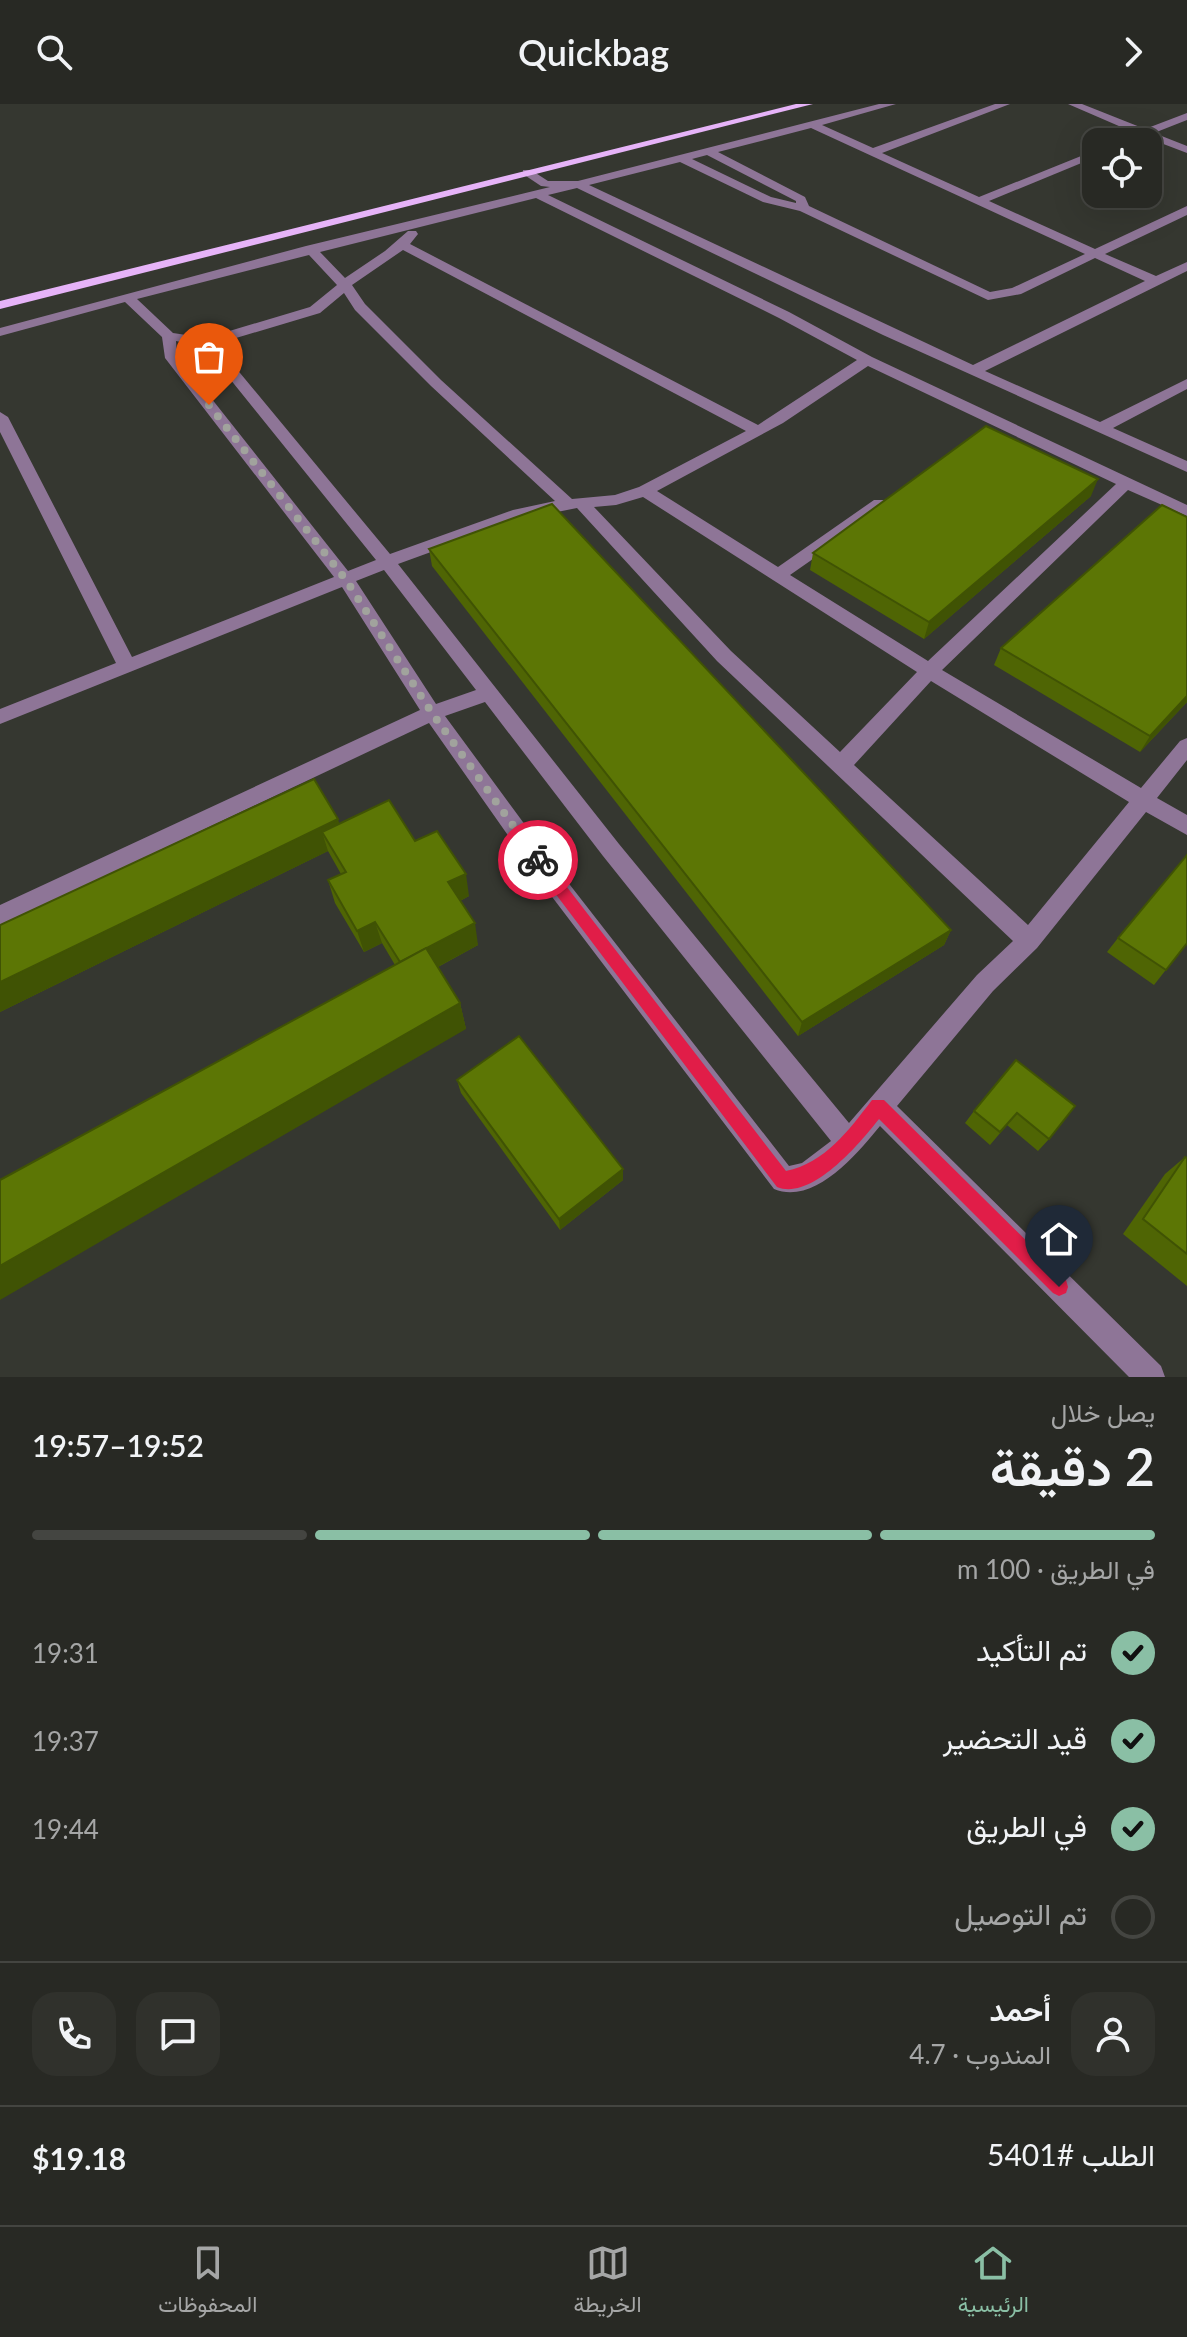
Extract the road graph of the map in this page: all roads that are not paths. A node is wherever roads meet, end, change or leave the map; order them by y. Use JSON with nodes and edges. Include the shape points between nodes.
{"nodes":[{"id":1,"x":808,"y":104,"type":"edge"},
{"id":2,"x":891,"y":104,"type":"edge"},
{"id":3,"x":1005,"y":104,"type":"edge"},
{"id":4,"x":1073,"y":104,"type":"edge"},
{"id":5,"x":1187,"y":116,"type":"edge"},
{"id":6,"x":812,"y":125,"type":"junction"},
{"id":7,"x":1132,"y":128,"type":"edge"},
{"id":8,"x":1157,"y":128,"type":"edge"},
{"id":9,"x":1162,"y":140,"type":"edge"},
{"id":10,"x":1187,"y":150,"type":"edge"},
{"id":11,"x":709,"y":152,"type":"junction"},
{"id":12,"x":873,"y":152,"type":"junction"},
{"id":13,"x":683,"y":159,"type":"junction"},
{"id":14,"x":1082,"y":159,"type":"edge"},
{"id":15,"x":527,"y":172,"type":"junction"},
{"id":16,"x":579,"y":184,"type":"junction"},
{"id":17,"x":542,"y":189,"type":"junction"},
{"id":18,"x":979,"y":201,"type":"junction"},
{"id":19,"x":804,"y":208,"type":"junction"},
{"id":20,"x":1187,"y":210,"type":"edge"},
{"id":21,"x":423,"y":221,"type":"junction"},
{"id":22,"x":403,"y":245,"type":"junction"},
{"id":23,"x":310,"y":249,"type":"junction"},
{"id":24,"x":1094,"y":253,"type":"junction"},
{"id":25,"x":1187,"y":266,"type":"edge"},
{"id":26,"x":1155,"y":281,"type":"junction"},
{"id":27,"x":345,"y":285,"type":"junction"},
{"id":28,"x":127,"y":297,"type":"junction"},
{"id":29,"x":0,"y":305,"type":"edge"},
{"id":30,"x":0,"y":332,"type":"edge"},
{"id":31,"x":208,"y":343,"type":"junction"},
{"id":32,"x":169,"y":345,"type":"junction"},
{"id":33,"x":867,"y":360,"type":"junction"},
{"id":34,"x":973,"y":371,"type":"junction"},
{"id":35,"x":1187,"y":383,"type":"edge"},
{"id":36,"x":0,"y":417,"type":"edge"},
{"id":37,"x":1101,"y":428,"type":"junction"},
{"id":38,"x":758,"y":431,"type":"junction"},
{"id":39,"x":1187,"y":467,"type":"edge"},
{"id":40,"x":1126,"y":483,"type":"junction"},
{"id":41,"x":900,"y":490,"type":"edge"},
{"id":42,"x":645,"y":491,"type":"junction"},
{"id":43,"x":576,"y":505,"type":"junction"},
{"id":44,"x":1187,"y":511,"type":"edge"},
{"id":45,"x":387,"y":562,"type":"junction"},
{"id":46,"x":778,"y":575,"type":"junction"},
{"id":47,"x":346,"y":580,"type":"junction"},
{"id":48,"x":127,"y":666,"type":"junction"},
{"id":49,"x":929,"y":671,"type":"junction"},
{"id":50,"x":489,"y":693,"type":"junction"},
{"id":51,"x":432,"y":713,"type":"junction"},
{"id":52,"x":0,"y":717,"type":"edge"},
{"id":53,"x":1187,"y":746,"type":"edge"},
{"id":54,"x":841,"y":765,"type":"junction"},
{"id":55,"x":1143,"y":799,"type":"junction"},
{"id":56,"x":1187,"y":826,"type":"edge"},
{"id":57,"x":0,"y":916,"type":"edge"},
{"id":58,"x":1029,"y":941,"type":"junction"},
{"id":59,"x":878,"y":1106,"type":"junction"},
{"id":60,"x":849,"y":1143,"type":"junction"},
{"id":61,"x":1150,"y":1377,"type":"edge"}],
"edges":[{"from":1,"to":15,"type":"main road"},
{"from":2,"to":6,"type":"street"},
{"from":3,"to":12,"type":"street"},
{"from":4,"to":7,"type":"street"},
{"from":5,"to":8,"type":"street"},
{"from":6,"to":11,"type":"street"},
{"from":6,"to":12,"type":"street"},
{"from":9,"to":10,"type":"street"},
{"from":11,"to":13,"type":"street"},
{"from":11,"to":19,"type":"street","via":[[789,191]]},
{"from":12,"to":18,"type":"street"},
{"from":13,"to":16,"type":"street"},
{"from":13,"to":19,"type":"street","via":[[767,200]]},
{"from":14,"to":18,"type":"street"},
{"from":15,"to":17,"type":"street"},
{"from":15,"to":29,"type":"main road"},
{"from":16,"to":17,"type":"street"},
{"from":16,"to":34,"type":"street"},
{"from":17,"to":21,"type":"street"},
{"from":17,"to":33,"type":"street"},
{"from":18,"to":24,"type":"street"},
{"from":19,"to":24,"type":"street","via":[[988,296],[1016,291]]},
{"from":20,"to":24,"type":"street"},
{"from":21,"to":22,"type":"street"},
{"from":21,"to":23,"type":"street"},
{"from":22,"to":27,"type":"street"},
{"from":22,"to":38,"type":"street"},
{"from":23,"to":27,"type":"street"},
{"from":23,"to":28,"type":"street"},
{"from":24,"to":26,"type":"street"},
{"from":25,"to":26,"type":"street"},
{"from":26,"to":34,"type":"street"},
{"from":27,"to":31,"type":"street","via":[[315,310]]},
{"from":27,"to":43,"type":"street","via":[[436,383]]},
{"from":28,"to":30,"type":"street"},
{"from":28,"to":32,"type":"street"},
{"from":31,"to":32,"type":"street"},
{"from":31,"to":45,"type":"street"},
{"from":32,"to":47,"type":"street"},
{"from":33,"to":38,"type":"street"},
{"from":33,"to":40,"type":"street","via":[[990,424]]},
{"from":34,"to":37,"type":"street"},
{"from":35,"to":37,"type":"street"},
{"from":36,"to":48,"type":"street"},
{"from":37,"to":39,"type":"street"},
{"from":38,"to":42,"type":"street"},
{"from":40,"to":44,"type":"street"},
{"from":40,"to":49,"type":"street"},
{"from":41,"to":46,"type":"street"},
{"from":42,"to":43,"type":"street"},
{"from":42,"to":46,"type":"street"},
{"from":43,"to":45,"type":"street","via":[[519,514]]},
{"from":43,"to":54,"type":"street","via":[[724,656]]},
{"from":45,"to":47,"type":"street"},
{"from":45,"to":50,"type":"street"},
{"from":46,"to":49,"type":"street"},
{"from":47,"to":48,"type":"street"},
{"from":47,"to":51,"type":"street"},
{"from":48,"to":52,"type":"street"},
{"from":49,"to":54,"type":"street"},
{"from":49,"to":55,"type":"street"},
{"from":50,"to":51,"type":"street"},
{"from":50,"to":60,"type":"street"},
{"from":51,"to":57,"type":"street"},
{"from":51,"to":60,"type":"street","via":[[548,874],[783,1180],[808,1175]]},
{"from":53,"to":55,"type":"street"},
{"from":54,"to":58,"type":"street"},
{"from":55,"to":56,"type":"street"},
{"from":55,"to":58,"type":"street"},
{"from":58,"to":59,"type":"street","via":[[985,983]]},
{"from":59,"to":60,"type":"street"},
{"from":59,"to":61,"type":"street"}]}
